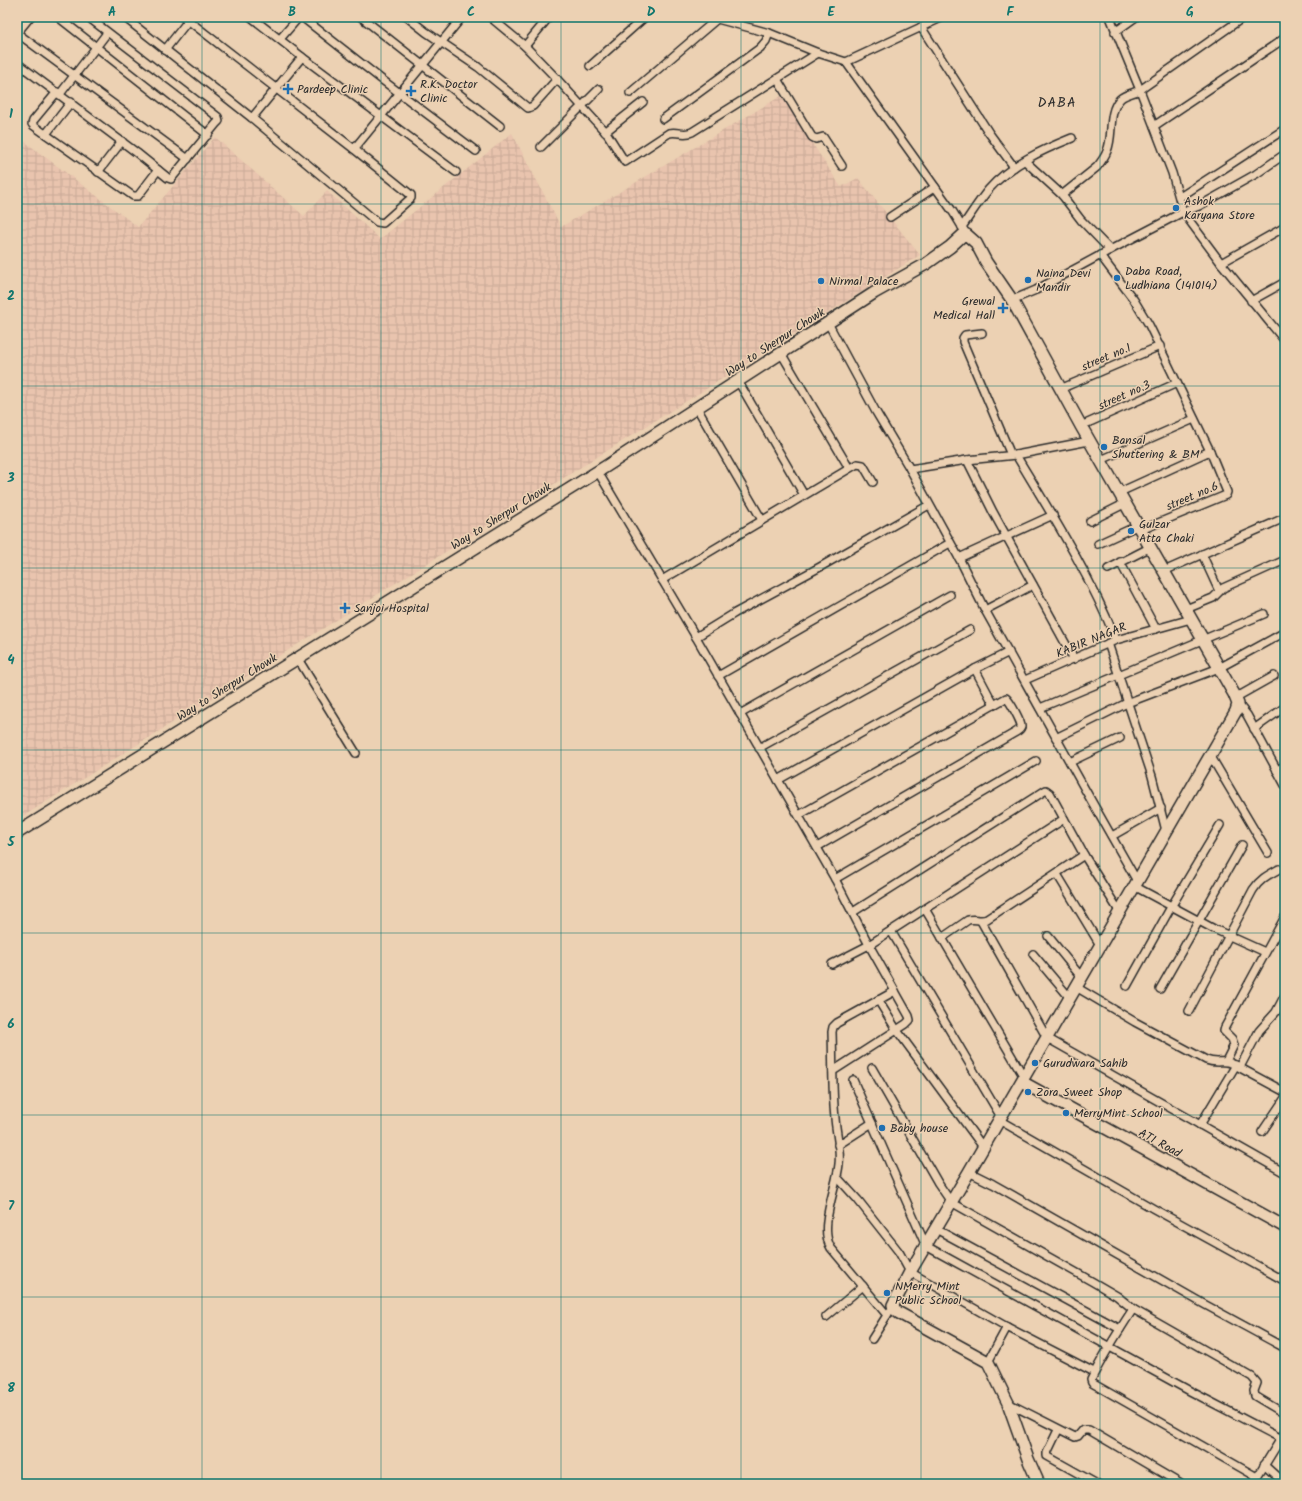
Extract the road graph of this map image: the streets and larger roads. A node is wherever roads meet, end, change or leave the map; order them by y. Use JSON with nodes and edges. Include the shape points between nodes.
{"nodes":[{"id":1,"x":30,"y":17,"type":"edge"},
{"id":2,"x":58,"y":17,"type":"edge"},
{"id":3,"x":88,"y":17,"type":"edge"},
{"id":4,"x":124,"y":17,"type":"edge"},
{"id":5,"x":251,"y":17,"type":"edge"},
{"id":6,"x":301,"y":17,"type":"edge"},
{"id":7,"x":360,"y":17,"type":"edge"},
{"id":8,"x":407,"y":17,"type":"edge"},
{"id":9,"x":462,"y":17,"type":"edge"},
{"id":10,"x":490,"y":17,"type":"edge"},
{"id":11,"x":549,"y":17,"type":"edge"},
{"id":12,"x":645,"y":17,"type":"edge"},
{"id":13,"x":943,"y":17,"type":"edge"},
{"id":14,"x":1110,"y":17,"type":"edge"},
{"id":15,"x":1136,"y":17,"type":"edge"},
{"id":16,"x":1244,"y":17,"type":"edge"},
{"id":17,"x":188,"y":18,"type":"edge"},
{"id":18,"x":714,"y":18,"type":"edge"},
{"id":19,"x":935,"y":19,"type":"edge"},
{"id":20,"x":921,"y":27,"type":"junction"},
{"id":21,"x":1115,"y":32,"type":"junction"},
{"id":22,"x":17,"y":33,"type":"edge"},
{"id":23,"x":107,"y":33,"type":"junction"},
{"id":24,"x":769,"y":33,"type":"junction"},
{"id":25,"x":1285,"y":38,"type":"edge"},
{"id":26,"x":280,"y":39,"type":"junction"},
{"id":27,"x":441,"y":42,"type":"junction"},
{"id":28,"x":525,"y":46,"type":"junction"},
{"id":29,"x":96,"y":47,"type":"junction"},
{"id":30,"x":165,"y":50,"type":"junction"},
{"id":31,"x":818,"y":53,"type":"junction"},
{"id":32,"x":302,"y":57,"type":"junction"},
{"id":33,"x":846,"y":62,"type":"junction"},
{"id":34,"x":17,"y":63,"type":"edge"},
{"id":35,"x":422,"y":65,"type":"junction"},
{"id":36,"x":590,"y":66,"type":"dead end"},
{"id":37,"x":74,"y":75,"type":"junction"},
{"id":38,"x":557,"y":79,"type":"junction"},
{"id":39,"x":777,"y":79,"type":"junction"},
{"id":40,"x":277,"y":89,"type":"junction"},
{"id":41,"x":599,"y":89,"type":"dead end"},
{"id":42,"x":1140,"y":90,"type":"junction"},
{"id":43,"x":58,"y":93,"type":"junction"},
{"id":44,"x":399,"y":93,"type":"junction"},
{"id":45,"x":630,"y":93,"type":"dead end"},
{"id":46,"x":71,"y":102,"type":"junction"},
{"id":47,"x":643,"y":102,"type":"dead end"},
{"id":48,"x":582,"y":106,"type":"junction"},
{"id":49,"x":382,"y":116,"type":"junction"},
{"id":50,"x":252,"y":118,"type":"junction"},
{"id":51,"x":663,"y":119,"type":"dead end"},
{"id":52,"x":500,"y":126,"type":"dead end"},
{"id":53,"x":1154,"y":126,"type":"junction"},
{"id":54,"x":1285,"y":129,"type":"edge"},
{"id":55,"x":605,"y":132,"type":"junction"},
{"id":56,"x":46,"y":134,"type":"junction"},
{"id":57,"x":208,"y":135,"type":"junction"},
{"id":58,"x":1072,"y":138,"type":"dead end"},
{"id":59,"x":122,"y":141,"type":"junction"},
{"id":60,"x":541,"y":147,"type":"dead end"},
{"id":61,"x":354,"y":149,"type":"junction"},
{"id":62,"x":476,"y":150,"type":"dead end"},
{"id":63,"x":1285,"y":154,"type":"edge"},
{"id":64,"x":188,"y":159,"type":"junction"},
{"id":65,"x":1025,"y":161,"type":"junction"},
{"id":66,"x":842,"y":166,"type":"dead end"},
{"id":67,"x":1014,"y":167,"type":"junction"},
{"id":68,"x":158,"y":170,"type":"junction"},
{"id":69,"x":98,"y":172,"type":"junction"},
{"id":70,"x":456,"y":172,"type":"dead end"},
{"id":71,"x":935,"y":187,"type":"junction"},
{"id":72,"x":1062,"y":195,"type":"junction"},
{"id":73,"x":1180,"y":197,"type":"junction"},
{"id":74,"x":1183,"y":212,"type":"junction"},
{"id":75,"x":890,"y":217,"type":"dead end"},
{"id":76,"x":1285,"y":227,"type":"edge"},
{"id":77,"x":964,"y":231,"type":"junction"},
{"id":78,"x":1110,"y":250,"type":"junction"},
{"id":79,"x":1100,"y":255,"type":"junction"},
{"id":80,"x":1220,"y":263,"type":"junction"},
{"id":81,"x":1285,"y":282,"type":"edge"},
{"id":82,"x":1012,"y":300,"type":"junction"},
{"id":83,"x":1251,"y":301,"type":"junction"},
{"id":84,"x":828,"y":323,"type":"junction"},
{"id":85,"x":982,"y":333,"type":"dead end"},
{"id":86,"x":1285,"y":341,"type":"edge"},
{"id":87,"x":1160,"y":346,"type":"junction"},
{"id":88,"x":781,"y":353,"type":"junction"},
{"id":89,"x":738,"y":381,"type":"junction"},
{"id":90,"x":1177,"y":383,"type":"junction"},
{"id":91,"x":1060,"y":389,"type":"junction"},
{"id":92,"x":698,"y":408,"type":"junction"},
{"id":93,"x":1194,"y":419,"type":"junction"},
{"id":94,"x":1081,"y":426,"type":"junction"},
{"id":95,"x":1089,"y":440,"type":"junction"},
{"id":96,"x":1210,"y":451,"type":"junction"},
{"id":97,"x":1014,"y":455,"type":"junction"},
{"id":98,"x":967,"y":460,"type":"junction"},
{"id":99,"x":1101,"y":460,"type":"junction"},
{"id":100,"x":849,"y":468,"type":"junction"},
{"id":101,"x":910,"y":469,"type":"junction"},
{"id":102,"x":598,"y":472,"type":"junction"},
{"id":103,"x":873,"y":482,"type":"dead end"},
{"id":104,"x":1120,"y":492,"type":"junction"},
{"id":105,"x":804,"y":495,"type":"junction"},
{"id":106,"x":1126,"y":503,"type":"junction"},
{"id":107,"x":929,"y":504,"type":"junction"},
{"id":108,"x":1053,"y":515,"type":"junction"},
{"id":109,"x":1285,"y":519,"type":"edge"},
{"id":110,"x":762,"y":520,"type":"junction"},
{"id":111,"x":1090,"y":521,"type":"dead end"},
{"id":112,"x":1140,"y":527,"type":"junction"},
{"id":113,"x":1007,"y":536,"type":"junction"},
{"id":114,"x":950,"y":543,"type":"junction"},
{"id":115,"x":1098,"y":544,"type":"dead end"},
{"id":116,"x":1151,"y":547,"type":"junction"},
{"id":117,"x":1202,"y":554,"type":"junction"},
{"id":118,"x":959,"y":558,"type":"junction"},
{"id":119,"x":1285,"y":560,"type":"edge"},
{"id":120,"x":1120,"y":562,"type":"junction"},
{"id":121,"x":1108,"y":569,"type":"dead end"},
{"id":122,"x":1164,"y":571,"type":"junction"},
{"id":123,"x":662,"y":580,"type":"junction"},
{"id":124,"x":1033,"y":585,"type":"junction"},
{"id":125,"x":1219,"y":591,"type":"junction"},
{"id":126,"x":950,"y":595,"type":"dead end"},
{"id":127,"x":1186,"y":609,"type":"junction"},
{"id":128,"x":985,"y":610,"type":"junction"},
{"id":129,"x":1264,"y":614,"type":"dead end"},
{"id":130,"x":1191,"y":619,"type":"junction"},
{"id":131,"x":1156,"y":629,"type":"junction"},
{"id":132,"x":970,"y":630,"type":"dead end"},
{"id":133,"x":1285,"y":632,"type":"edge"},
{"id":134,"x":696,"y":637,"type":"junction"},
{"id":135,"x":1116,"y":640,"type":"junction"},
{"id":136,"x":1203,"y":640,"type":"junction"},
{"id":137,"x":1108,"y":643,"type":"junction"},
{"id":138,"x":1009,"y":652,"type":"junction"},
{"id":139,"x":1074,"y":658,"type":"junction"},
{"id":140,"x":298,"y":659,"type":"junction"},
{"id":141,"x":1219,"y":668,"type":"junction"},
{"id":142,"x":975,"y":669,"type":"junction"},
{"id":143,"x":1119,"y":674,"type":"junction"},
{"id":144,"x":718,"y":676,"type":"junction"},
{"id":145,"x":1274,"y":676,"type":"dead end"},
{"id":146,"x":1025,"y":680,"type":"junction"},
{"id":147,"x":1236,"y":701,"type":"junction"},
{"id":148,"x":1127,"y":703,"type":"junction"},
{"id":149,"x":994,"y":705,"type":"junction"},
{"id":150,"x":1285,"y":707,"type":"edge"},
{"id":151,"x":1040,"y":708,"type":"junction"},
{"id":152,"x":740,"y":714,"type":"junction"},
{"id":153,"x":1254,"y":729,"type":"junction"},
{"id":154,"x":1056,"y":738,"type":"junction"},
{"id":155,"x":1120,"y":738,"type":"dead end"},
{"id":156,"x":759,"y":748,"type":"junction"},
{"id":157,"x":356,"y":753,"type":"dead end"},
{"id":158,"x":1210,"y":755,"type":"junction"},
{"id":159,"x":1036,"y":761,"type":"dead end"},
{"id":160,"x":1070,"y":762,"type":"junction"},
{"id":161,"x":1285,"y":765,"type":"edge"},
{"id":162,"x":1277,"y":771,"type":"junction"},
{"id":163,"x":778,"y":780,"type":"junction"},
{"id":164,"x":1285,"y":785,"type":"edge"},
{"id":165,"x":1161,"y":808,"type":"junction"},
{"id":166,"x":799,"y":815,"type":"junction"},
{"id":167,"x":1064,"y":819,"type":"junction"},
{"id":168,"x":1220,"y":824,"type":"dead end"},
{"id":169,"x":1166,"y":831,"type":"junction"},
{"id":170,"x":17,"y":833,"type":"edge"},
{"id":171,"x":1112,"y":836,"type":"junction"},
{"id":172,"x":1242,"y":845,"type":"dead end"},
{"id":173,"x":817,"y":847,"type":"junction"},
{"id":174,"x":1268,"y":852,"type":"dead end"},
{"id":175,"x":1084,"y":855,"type":"junction"},
{"id":176,"x":1279,"y":869,"type":"dead end"},
{"id":177,"x":1057,"y":874,"type":"junction"},
{"id":178,"x":835,"y":879,"type":"junction"},
{"id":179,"x":1136,"y":883,"type":"junction"},
{"id":180,"x":1171,"y":907,"type":"junction"},
{"id":181,"x":925,"y":909,"type":"junction"},
{"id":182,"x":1120,"y":911,"type":"junction"},
{"id":183,"x":853,"y":912,"type":"junction"},
{"id":184,"x":1285,"y":917,"type":"edge"},
{"id":185,"x":981,"y":921,"type":"junction"},
{"id":186,"x":1199,"y":921,"type":"junction"},
{"id":187,"x":891,"y":931,"type":"junction"},
{"id":188,"x":1229,"y":935,"type":"junction"},
{"id":189,"x":1048,"y":936,"type":"dead end"},
{"id":190,"x":942,"y":938,"type":"junction"},
{"id":191,"x":869,"y":945,"type":"junction"},
{"id":192,"x":1100,"y":945,"type":"junction"},
{"id":193,"x":1265,"y":952,"type":"junction"},
{"id":194,"x":1033,"y":954,"type":"dead end"},
{"id":195,"x":832,"y":964,"type":"dead end"},
{"id":196,"x":1079,"y":982,"type":"junction"},
{"id":197,"x":1127,"y":986,"type":"dead end"},
{"id":198,"x":1160,"y":989,"type":"dead end"},
{"id":199,"x":895,"y":991,"type":"junction"},
{"id":200,"x":1285,"y":995,"type":"edge"},
{"id":201,"x":1070,"y":998,"type":"junction"},
{"id":202,"x":878,"y":1000,"type":"junction"},
{"id":203,"x":1189,"y":1011,"type":"dead end"},
{"id":204,"x":896,"y":1030,"type":"junction"},
{"id":205,"x":1047,"y":1038,"type":"junction"},
{"id":206,"x":1226,"y":1061,"type":"junction"},
{"id":207,"x":1238,"y":1066,"type":"junction"},
{"id":208,"x":872,"y":1068,"type":"dead end"},
{"id":209,"x":833,"y":1071,"type":"junction"},
{"id":210,"x":853,"y":1080,"type":"dead end"},
{"id":211,"x":1023,"y":1080,"type":"junction"},
{"id":212,"x":1285,"y":1092,"type":"edge"},
{"id":213,"x":1285,"y":1098,"type":"edge"},
{"id":214,"x":1000,"y":1118,"type":"junction"},
{"id":215,"x":872,"y":1123,"type":"junction"},
{"id":216,"x":1200,"y":1125,"type":"junction"},
{"id":217,"x":1262,"y":1132,"type":"dead end"},
{"id":218,"x":838,"y":1145,"type":"junction"},
{"id":219,"x":983,"y":1148,"type":"junction"},
{"id":220,"x":970,"y":1172,"type":"junction"},
{"id":221,"x":1285,"y":1173,"type":"edge"},
{"id":222,"x":837,"y":1176,"type":"junction"},
{"id":223,"x":951,"y":1202,"type":"junction"},
{"id":224,"x":1285,"y":1227,"type":"edge"},
{"id":225,"x":936,"y":1229,"type":"junction"},
{"id":226,"x":926,"y":1246,"type":"junction"},
{"id":227,"x":910,"y":1272,"type":"junction"},
{"id":228,"x":1285,"y":1282,"type":"edge"},
{"id":229,"x":863,"y":1286,"type":"junction"},
{"id":230,"x":893,"y":1305,"type":"junction"},
{"id":231,"x":1133,"y":1309,"type":"junction"},
{"id":232,"x":887,"y":1315,"type":"junction"},
{"id":233,"x":826,"y":1317,"type":"dead end"},
{"id":234,"x":1007,"y":1327,"type":"junction"},
{"id":235,"x":1120,"y":1329,"type":"junction"},
{"id":236,"x":872,"y":1339,"type":"dead end"},
{"id":237,"x":1109,"y":1345,"type":"junction"},
{"id":238,"x":1285,"y":1348,"type":"edge"},
{"id":239,"x":988,"y":1362,"type":"junction"},
{"id":240,"x":1094,"y":1372,"type":"junction"},
{"id":241,"x":1008,"y":1403,"type":"junction"},
{"id":242,"x":1285,"y":1414,"type":"edge"},
{"id":243,"x":1058,"y":1430,"type":"junction"},
{"id":244,"x":1283,"y":1435,"type":"edge"},
{"id":245,"x":1264,"y":1466,"type":"junction"},
{"id":246,"x":1257,"y":1476,"type":"junction"},
{"id":247,"x":1039,"y":1484,"type":"edge"},
{"id":248,"x":1097,"y":1484,"type":"edge"},
{"id":249,"x":1181,"y":1484,"type":"edge"},
{"id":250,"x":1252,"y":1484,"type":"edge"},
{"id":251,"x":1285,"y":1484,"type":"edge"}],
"edges":[{"from":1,"to":22,"type":"street"},
{"from":2,"to":29,"type":"street"},
{"from":3,"to":23,"type":"street"},
{"from":4,"to":30,"type":"street"},
{"from":5,"to":26,"type":"street"},
{"from":6,"to":26,"type":"street"},
{"from":6,"to":44,"type":"street"},
{"from":7,"to":35,"type":"street"},
{"from":8,"to":27,"type":"street"},
{"from":9,"to":27,"type":"street"},
{"from":10,"to":28,"type":"street"},
{"from":11,"to":28,"type":"street"},
{"from":12,"to":36,"type":"street"},
{"from":13,"to":19,"type":"street"},
{"from":14,"to":21,"type":"street"},
{"from":15,"to":21,"type":"street"},
{"from":16,"to":42,"type":"street"},
{"from":17,"to":30,"type":"street"},
{"from":17,"to":40,"type":"street"},
{"from":18,"to":24,"type":"street"},
{"from":18,"to":45,"type":"street"},
{"from":19,"to":20,"type":"street"},
{"from":20,"to":33,"type":"street"},
{"from":20,"to":67,"type":"street"},
{"from":21,"to":42,"type":"street"},
{"from":22,"to":37,"type":"street"},
{"from":23,"to":29,"type":"street"},
{"from":23,"to":57,"type":"street","via":[[217,115],[219,120]]},
{"from":24,"to":31,"type":"street"},
{"from":24,"to":51,"type":"street","via":[[760,48]]},
{"from":25,"to":53,"type":"street"},
{"from":26,"to":32,"type":"street"},
{"from":27,"to":35,"type":"street"},
{"from":27,"to":38,"type":"street","via":[[528,108],[533,106]]},
{"from":28,"to":38,"type":"street"},
{"from":29,"to":37,"type":"street"},
{"from":29,"to":57,"type":"street"},
{"from":30,"to":50,"type":"street"},
{"from":31,"to":33,"type":"street"},
{"from":31,"to":39,"type":"street"},
{"from":32,"to":40,"type":"street"},
{"from":32,"to":49,"type":"street"},
{"from":33,"to":71,"type":"street"},
{"from":34,"to":43,"type":"street"},
{"from":35,"to":44,"type":"street"},
{"from":35,"to":52,"type":"street"},
{"from":37,"to":43,"type":"street"},
{"from":37,"to":64,"type":"street"},
{"from":38,"to":48,"type":"street"},
{"from":39,"to":55,"type":"street","via":[[692,132],[669,134],[625,162]]},
{"from":39,"to":66,"type":"street","via":[[812,137],[823,138]]},
{"from":40,"to":50,"type":"street"},
{"from":40,"to":61,"type":"street"},
{"from":41,"to":48,"type":"street"},
{"from":42,"to":53,"type":"street"},
{"from":42,"to":72,"type":"street","via":[[1125,96],[1117,104],[1113,113],[1108,150],[1101,162]]},
{"from":43,"to":46,"type":"street"},
{"from":43,"to":56,"type":"street","via":[[32,122]]},
{"from":44,"to":49,"type":"street"},
{"from":44,"to":62,"type":"street"},
{"from":46,"to":56,"type":"street"},
{"from":46,"to":59,"type":"street"},
{"from":47,"to":55,"type":"street"},
{"from":48,"to":55,"type":"street"},
{"from":48,"to":60,"type":"street"},
{"from":49,"to":61,"type":"street"},
{"from":49,"to":70,"type":"street"},
{"from":50,"to":61,"type":"street","via":[[377,222],[383,223],[412,196]]},
{"from":53,"to":73,"type":"street"},
{"from":54,"to":73,"type":"street"},
{"from":56,"to":69,"type":"street"},
{"from":57,"to":64,"type":"street"},
{"from":58,"to":65,"type":"street"},
{"from":59,"to":68,"type":"street"},
{"from":59,"to":69,"type":"street"},
{"from":63,"to":74,"type":"street","via":[[1256,174]]},
{"from":64,"to":68,"type":"street","via":[[172,179]]},
{"from":65,"to":67,"type":"street"},
{"from":65,"to":72,"type":"street"},
{"from":67,"to":77,"type":"street","via":[[990,189]]},
{"from":68,"to":69,"type":"street","via":[[135,197]]},
{"from":71,"to":75,"type":"street"},
{"from":71,"to":77,"type":"street"},
{"from":72,"to":78,"type":"street","via":[[1081,220]]},
{"from":73,"to":74,"type":"street"},
{"from":74,"to":78,"type":"street"},
{"from":74,"to":80,"type":"street"},
{"from":76,"to":80,"type":"street"},
{"from":77,"to":82,"type":"street","via":[[976,244]]},
{"from":77,"to":84,"type":"street","name":"Way to Sherpur Chowk","via":[[950,247],[926,264]]},
{"from":78,"to":79,"type":"street"},
{"from":79,"to":82,"type":"street","via":[[1036,290]]},
{"from":79,"to":87,"type":"street","via":[[1134,300]]},
{"from":80,"to":83,"type":"street"},
{"from":81,"to":83,"type":"street"},
{"from":82,"to":91,"type":"street"},
{"from":83,"to":86,"type":"street"},
{"from":84,"to":88,"type":"street","name":"Way to Sherpur Chowk"},
{"from":84,"to":101,"type":"street"},
{"from":85,"to":97,"type":"street","via":[[965,335],[962,338],[963,342]]},
{"from":87,"to":90,"type":"street"},
{"from":87,"to":91,"type":"street","name":"street no.1"},
{"from":88,"to":89,"type":"street","name":"Way to Sherpur Chowk"},
{"from":88,"to":100,"type":"street"},
{"from":89,"to":92,"type":"street","name":"Way to Sherpur Chowk"},
{"from":89,"to":105,"type":"street"},
{"from":90,"to":93,"type":"street"},
{"from":90,"to":94,"type":"street","name":"street no.3"},
{"from":91,"to":94,"type":"street"},
{"from":92,"to":102,"type":"street","name":"Way to Sherpur Chowk"},
{"from":92,"to":110,"type":"street"},
{"from":93,"to":96,"type":"street"},
{"from":93,"to":99,"type":"street"},
{"from":94,"to":95,"type":"street"},
{"from":95,"to":97,"type":"street"},
{"from":95,"to":99,"type":"street"},
{"from":96,"to":104,"type":"street"},
{"from":96,"to":112,"type":"street","name":"street no.6","via":[[1227,491],[1226,495]]},
{"from":97,"to":98,"type":"street"},
{"from":97,"to":108,"type":"street"},
{"from":98,"to":101,"type":"street"},
{"from":98,"to":113,"type":"street"},
{"from":99,"to":104,"type":"street"},
{"from":100,"to":103,"type":"street","via":[[857,464],[863,465]]},
{"from":100,"to":105,"type":"street"},
{"from":101,"to":107,"type":"street"},
{"from":102,"to":123,"type":"street"},
{"from":102,"to":140,"type":"street","name":"Way to Sherpur Chowk"},
{"from":104,"to":106,"type":"street"},
{"from":105,"to":110,"type":"street"},
{"from":106,"to":111,"type":"street"},
{"from":106,"to":112,"type":"street"},
{"from":107,"to":114,"type":"street"},
{"from":107,"to":134,"type":"street"},
{"from":108,"to":113,"type":"street"},
{"from":108,"to":135,"type":"street","via":[[1097,595]]},
{"from":109,"to":117,"type":"street"},
{"from":110,"to":123,"type":"street"},
{"from":112,"to":115,"type":"street"},
{"from":112,"to":116,"type":"street"},
{"from":113,"to":118,"type":"street"},
{"from":113,"to":124,"type":"street"},
{"from":114,"to":118,"type":"street"},
{"from":114,"to":144,"type":"street"},
{"from":116,"to":120,"type":"street"},
{"from":116,"to":122,"type":"street"},
{"from":117,"to":122,"type":"street"},
{"from":117,"to":125,"type":"street"},
{"from":118,"to":128,"type":"street"},
{"from":119,"to":125,"type":"street"},
{"from":120,"to":121,"type":"street"},
{"from":120,"to":131,"type":"street"},
{"from":122,"to":127,"type":"street"},
{"from":123,"to":134,"type":"street"},
{"from":124,"to":128,"type":"street"},
{"from":124,"to":139,"type":"street"},
{"from":125,"to":127,"type":"street","via":[[1209,600]]},
{"from":126,"to":152,"type":"street"},
{"from":127,"to":130,"type":"street"},
{"from":128,"to":138,"type":"street"},
{"from":129,"to":136,"type":"street"},
{"from":130,"to":131,"type":"street","name":"KABIR NAGAR"},
{"from":130,"to":136,"type":"street"},
{"from":131,"to":135,"type":"street","name":"KABIR NAGAR"},
{"from":132,"to":156,"type":"street"},
{"from":133,"to":141,"type":"street"},
{"from":134,"to":144,"type":"street"},
{"from":135,"to":137,"type":"street","name":"KABIR NAGAR"},
{"from":136,"to":141,"type":"street"},
{"from":136,"to":143,"type":"street"},
{"from":137,"to":139,"type":"street","name":"KABIR NAGAR"},
{"from":137,"to":143,"type":"street"},
{"from":138,"to":142,"type":"street"},
{"from":138,"to":146,"type":"street"},
{"from":139,"to":146,"type":"street","name":"KABIR NAGAR"},
{"from":140,"to":157,"type":"street"},
{"from":140,"to":170,"type":"street","name":"Way to Sherpur Chowk"},
{"from":141,"to":147,"type":"street"},
{"from":141,"to":148,"type":"street"},
{"from":142,"to":149,"type":"street"},
{"from":142,"to":163,"type":"street"},
{"from":143,"to":148,"type":"street"},
{"from":143,"to":151,"type":"street"},
{"from":144,"to":152,"type":"street"},
{"from":145,"to":147,"type":"street"},
{"from":146,"to":151,"type":"street"},
{"from":147,"to":153,"type":"street"},
{"from":147,"to":158,"type":"street","via":[[1236,711]]},
{"from":148,"to":154,"type":"street"},
{"from":148,"to":165,"type":"street"},
{"from":149,"to":166,"type":"street"},
{"from":149,"to":173,"type":"street","via":[[1006,698],[1009,699],[1021,724],[1019,730]]},
{"from":150,"to":153,"type":"street"},
{"from":151,"to":154,"type":"street"},
{"from":152,"to":156,"type":"street"},
{"from":153,"to":162,"type":"street"},
{"from":154,"to":160,"type":"street"},
{"from":155,"to":160,"type":"street"},
{"from":156,"to":163,"type":"street"},
{"from":158,"to":169,"type":"street"},
{"from":158,"to":174,"type":"street"},
{"from":159,"to":178,"type":"street"},
{"from":160,"to":171,"type":"street"},
{"from":161,"to":162,"type":"street"},
{"from":162,"to":164,"type":"street"},
{"from":163,"to":166,"type":"street"},
{"from":165,"to":169,"type":"street"},
{"from":165,"to":171,"type":"street"},
{"from":166,"to":173,"type":"street"},
{"from":167,"to":175,"type":"street"},
{"from":167,"to":181,"type":"street"},
{"from":167,"to":183,"type":"street","via":[[1049,791],[1044,790]]},
{"from":168,"to":180,"type":"street"},
{"from":169,"to":179,"type":"street"},
{"from":171,"to":179,"type":"street"},
{"from":172,"to":186,"type":"street"},
{"from":173,"to":178,"type":"street"},
{"from":175,"to":177,"type":"street"},
{"from":175,"to":182,"type":"street"},
{"from":176,"to":188,"type":"street","via":[[1265,876],[1256,885]]},
{"from":177,"to":185,"type":"street"},
{"from":177,"to":192,"type":"street"},
{"from":178,"to":183,"type":"street"},
{"from":179,"to":180,"type":"street"},
{"from":179,"to":182,"type":"street"},
{"from":180,"to":186,"type":"street"},
{"from":180,"to":197,"type":"street"},
{"from":181,"to":187,"type":"street"},
{"from":181,"to":190,"type":"street"},
{"from":182,"to":192,"type":"street"},
{"from":183,"to":191,"type":"street"},
{"from":184,"to":193,"type":"street"},
{"from":185,"to":190,"type":"street","via":[[968,920]]},
{"from":185,"to":205,"type":"street"},
{"from":186,"to":188,"type":"street"},
{"from":186,"to":198,"type":"street"},
{"from":187,"to":191,"type":"street"},
{"from":187,"to":214,"type":"street"},
{"from":188,"to":193,"type":"street"},
{"from":188,"to":203,"type":"street"},
{"from":189,"to":196,"type":"street"},
{"from":190,"to":211,"type":"street"},
{"from":191,"to":195,"type":"street"},
{"from":191,"to":199,"type":"street"},
{"from":192,"to":196,"type":"street"},
{"from":193,"to":206,"type":"street","via":[[1225,1026],[1224,1031],[1234,1045]]},
{"from":194,"to":201,"type":"street"},
{"from":196,"to":201,"type":"street"},
{"from":196,"to":206,"type":"street","via":[[1135,1022],[1206,1060],[1217,1063]]},
{"from":199,"to":202,"type":"street"},
{"from":199,"to":204,"type":"street","via":[[910,1018]]},
{"from":200,"to":207,"type":"street"},
{"from":201,"to":205,"type":"street"},
{"from":202,"to":204,"type":"street"},
{"from":202,"to":209,"type":"street","via":[[834,1027]]},
{"from":204,"to":209,"type":"street"},
{"from":204,"to":219,"type":"street"},
{"from":205,"to":211,"type":"street"},
{"from":205,"to":216,"type":"street"},
{"from":206,"to":207,"type":"street"},
{"from":207,"to":212,"type":"street"},
{"from":207,"to":216,"type":"street"},
{"from":208,"to":223,"type":"street"},
{"from":209,"to":218,"type":"street"},
{"from":210,"to":215,"type":"street"},
{"from":211,"to":214,"type":"street"},
{"from":211,"to":224,"type":"street","name":"ATI Road"},
{"from":213,"to":217,"type":"street"},
{"from":214,"to":219,"type":"street"},
{"from":214,"to":228,"type":"street","via":[[1154,1209]]},
{"from":215,"to":218,"type":"street"},
{"from":215,"to":226,"type":"street"},
{"from":216,"to":221,"type":"street"},
{"from":218,"to":222,"type":"street"},
{"from":219,"to":220,"type":"street"},
{"from":220,"to":223,"type":"street"},
{"from":220,"to":238,"type":"street"},
{"from":222,"to":227,"type":"street","via":[[899,1252]]},
{"from":222,"to":229,"type":"street","via":[[830,1203],[827,1240]]},
{"from":223,"to":225,"type":"street"},
{"from":223,"to":231,"type":"street","via":[[1098,1284]]},
{"from":225,"to":226,"type":"street"},
{"from":225,"to":235,"type":"street"},
{"from":226,"to":227,"type":"street"},
{"from":226,"to":237,"type":"street"},
{"from":227,"to":230,"type":"street"},
{"from":227,"to":234,"type":"street"},
{"from":229,"to":232,"type":"street"},
{"from":229,"to":233,"type":"street"},
{"from":230,"to":232,"type":"street"},
{"from":230,"to":239,"type":"street","via":[[899,1314]]},
{"from":231,"to":235,"type":"street"},
{"from":231,"to":242,"type":"street","via":[[1252,1377],[1257,1383],[1255,1396]]},
{"from":232,"to":236,"type":"street"},
{"from":234,"to":239,"type":"street"},
{"from":234,"to":240,"type":"street"},
{"from":235,"to":237,"type":"street"},
{"from":237,"to":240,"type":"street"},
{"from":237,"to":244,"type":"street","via":[[1190,1391]]},
{"from":239,"to":241,"type":"street"},
{"from":240,"to":246,"type":"street","via":[[1091,1380],[1095,1386]]},
{"from":241,"to":243,"type":"street"},
{"from":241,"to":247,"type":"street"},
{"from":243,"to":248,"type":"street","via":[[1047,1456]]},
{"from":243,"to":249,"type":"street","via":[[1076,1437],[1084,1430],[1089,1430]]},
{"from":244,"to":245,"type":"street"},
{"from":245,"to":246,"type":"street"},
{"from":245,"to":251,"type":"street"},
{"from":246,"to":250,"type":"street"}]}
